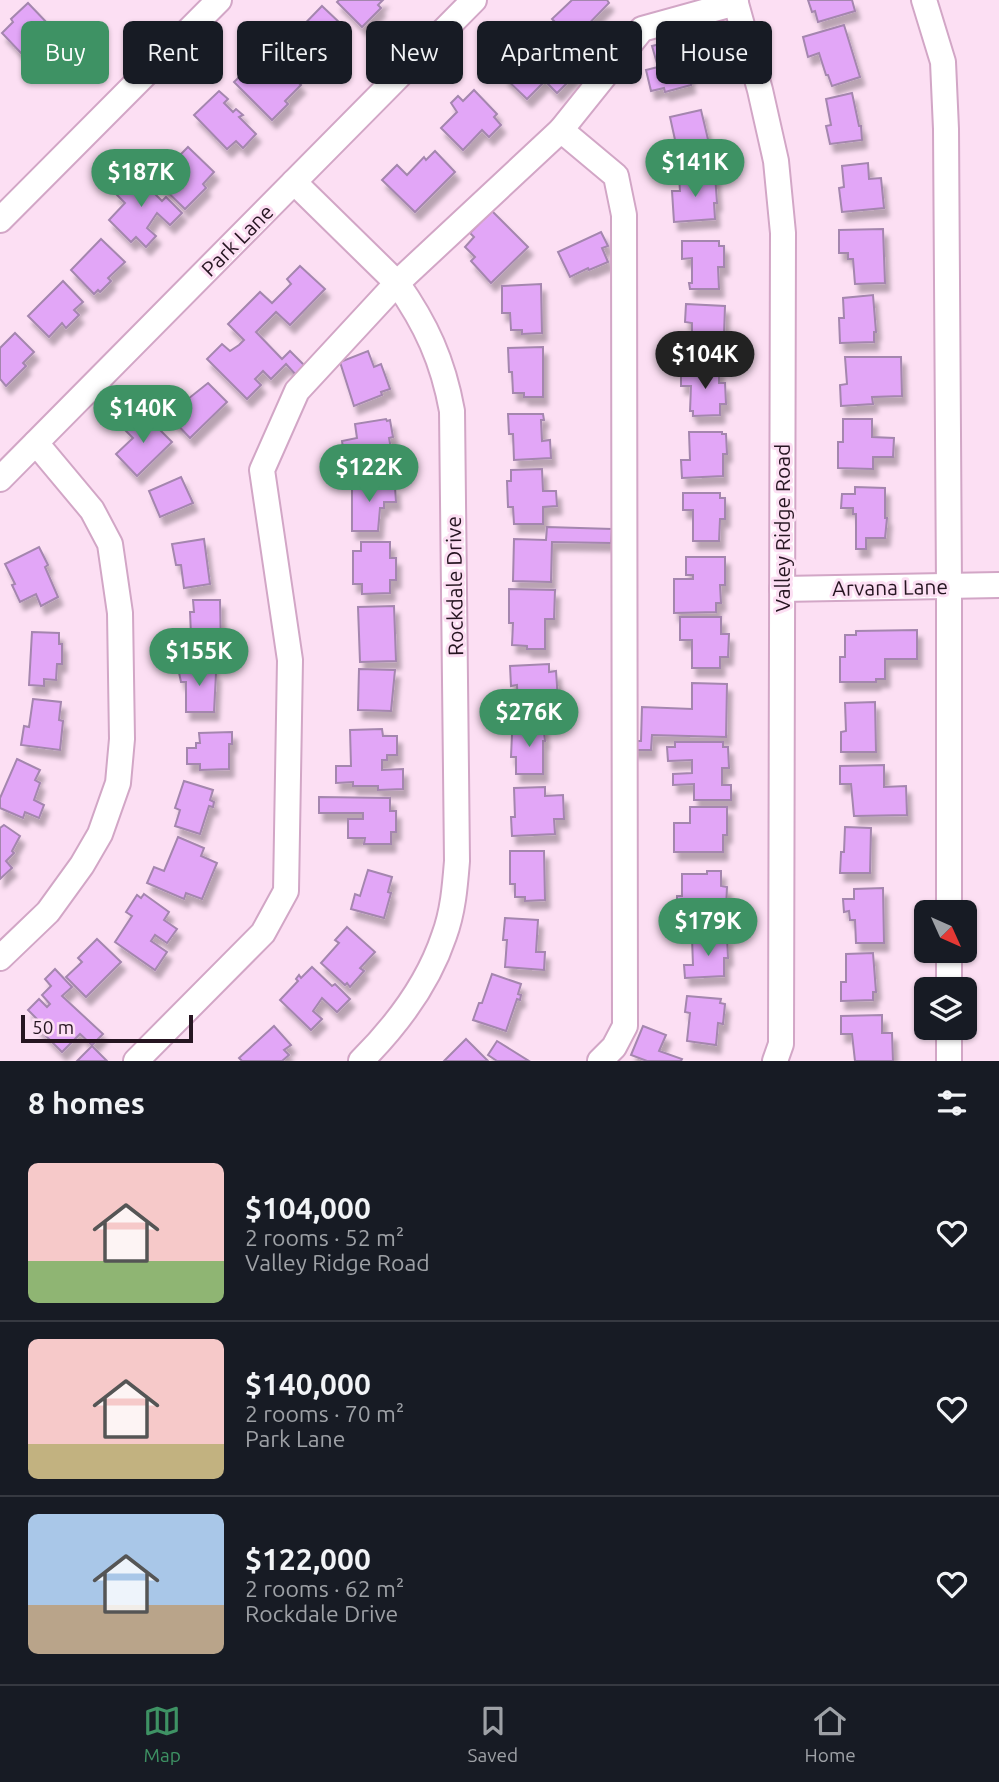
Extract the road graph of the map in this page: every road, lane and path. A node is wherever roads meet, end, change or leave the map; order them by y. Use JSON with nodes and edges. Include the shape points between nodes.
{"nodes":[{"id":1,"x":219,"y":0,"type":"edge"},
{"id":2,"x":474,"y":0,"type":"edge"},
{"id":3,"x":924,"y":0,"type":"edge"},
{"id":4,"x":735,"y":2,"type":"edge"},
{"id":5,"x":561,"y":130,"type":"junction"},
{"id":6,"x":294,"y":182,"type":"junction"},
{"id":7,"x":0,"y":220,"type":"edge"},
{"id":8,"x":397,"y":283,"type":"junction"},
{"id":9,"x":36,"y":443,"type":"junction"},
{"id":10,"x":0,"y":479,"type":"edge"},
{"id":11,"x":949,"y":586,"type":"junction"},
{"id":12,"x":999,"y":586,"type":"edge"},
{"id":13,"x":782,"y":589,"type":"junction"},
{"id":14,"x":949,"y":900,"type":"edge"},
{"id":15,"x":0,"y":958,"type":"edge"},
{"id":16,"x":949,"y":1040,"type":"edge"},
{"id":17,"x":136,"y":1061,"type":"edge"},
{"id":18,"x":361,"y":1061,"type":"edge"},
{"id":19,"x":600,"y":1061,"type":"edge"},
{"id":20,"x":775,"y":1061,"type":"edge"},
{"id":21,"x":949,"y":1061,"type":"edge"}],
"edges":[{"from":1,"to":7,"type":"street"},
{"from":2,"to":6,"type":"street","name":"Park Lane"},
{"from":3,"to":11,"type":"street","via":[[943,62],[946,116]]},
{"from":4,"to":5,"type":"street","via":[[642,29]]},
{"from":4,"to":13,"type":"street","name":"Valley Ridge Road","via":[[776,161],[783,233]]},
{"from":5,"to":8,"type":"street"},
{"from":5,"to":19,"type":"street","via":[[616,176],[625,215],[625,1026]]},
{"from":6,"to":8,"type":"street","name":"Rockdale Drive"},
{"from":6,"to":9,"type":"street","name":"Park Lane"},
{"from":8,"to":17,"type":"street","via":[[297,391],[262,470],[290,660],[286,891],[263,933]]},
{"from":8,"to":18,"type":"street","name":"Rockdale Drive","via":[[435,348],[452,411],[457,861],[454,898],[429,974],[395,1024]]},
{"from":9,"to":10,"type":"street","name":"Park Lane"},
{"from":9,"to":15,"type":"street","via":[[92,510],[110,544],[120,612],[122,739],[118,783],[100,834],[48,912]]},
{"from":11,"to":12,"type":"street","name":"Arvana Lane"},
{"from":11,"to":13,"type":"street","name":"Arvana Lane"},
{"from":11,"to":14,"type":"street"},
{"from":13,"to":20,"type":"street","name":"Valley Ridge Road","via":[[780,1044]]},
{"from":16,"to":21,"type":"street"}]}
